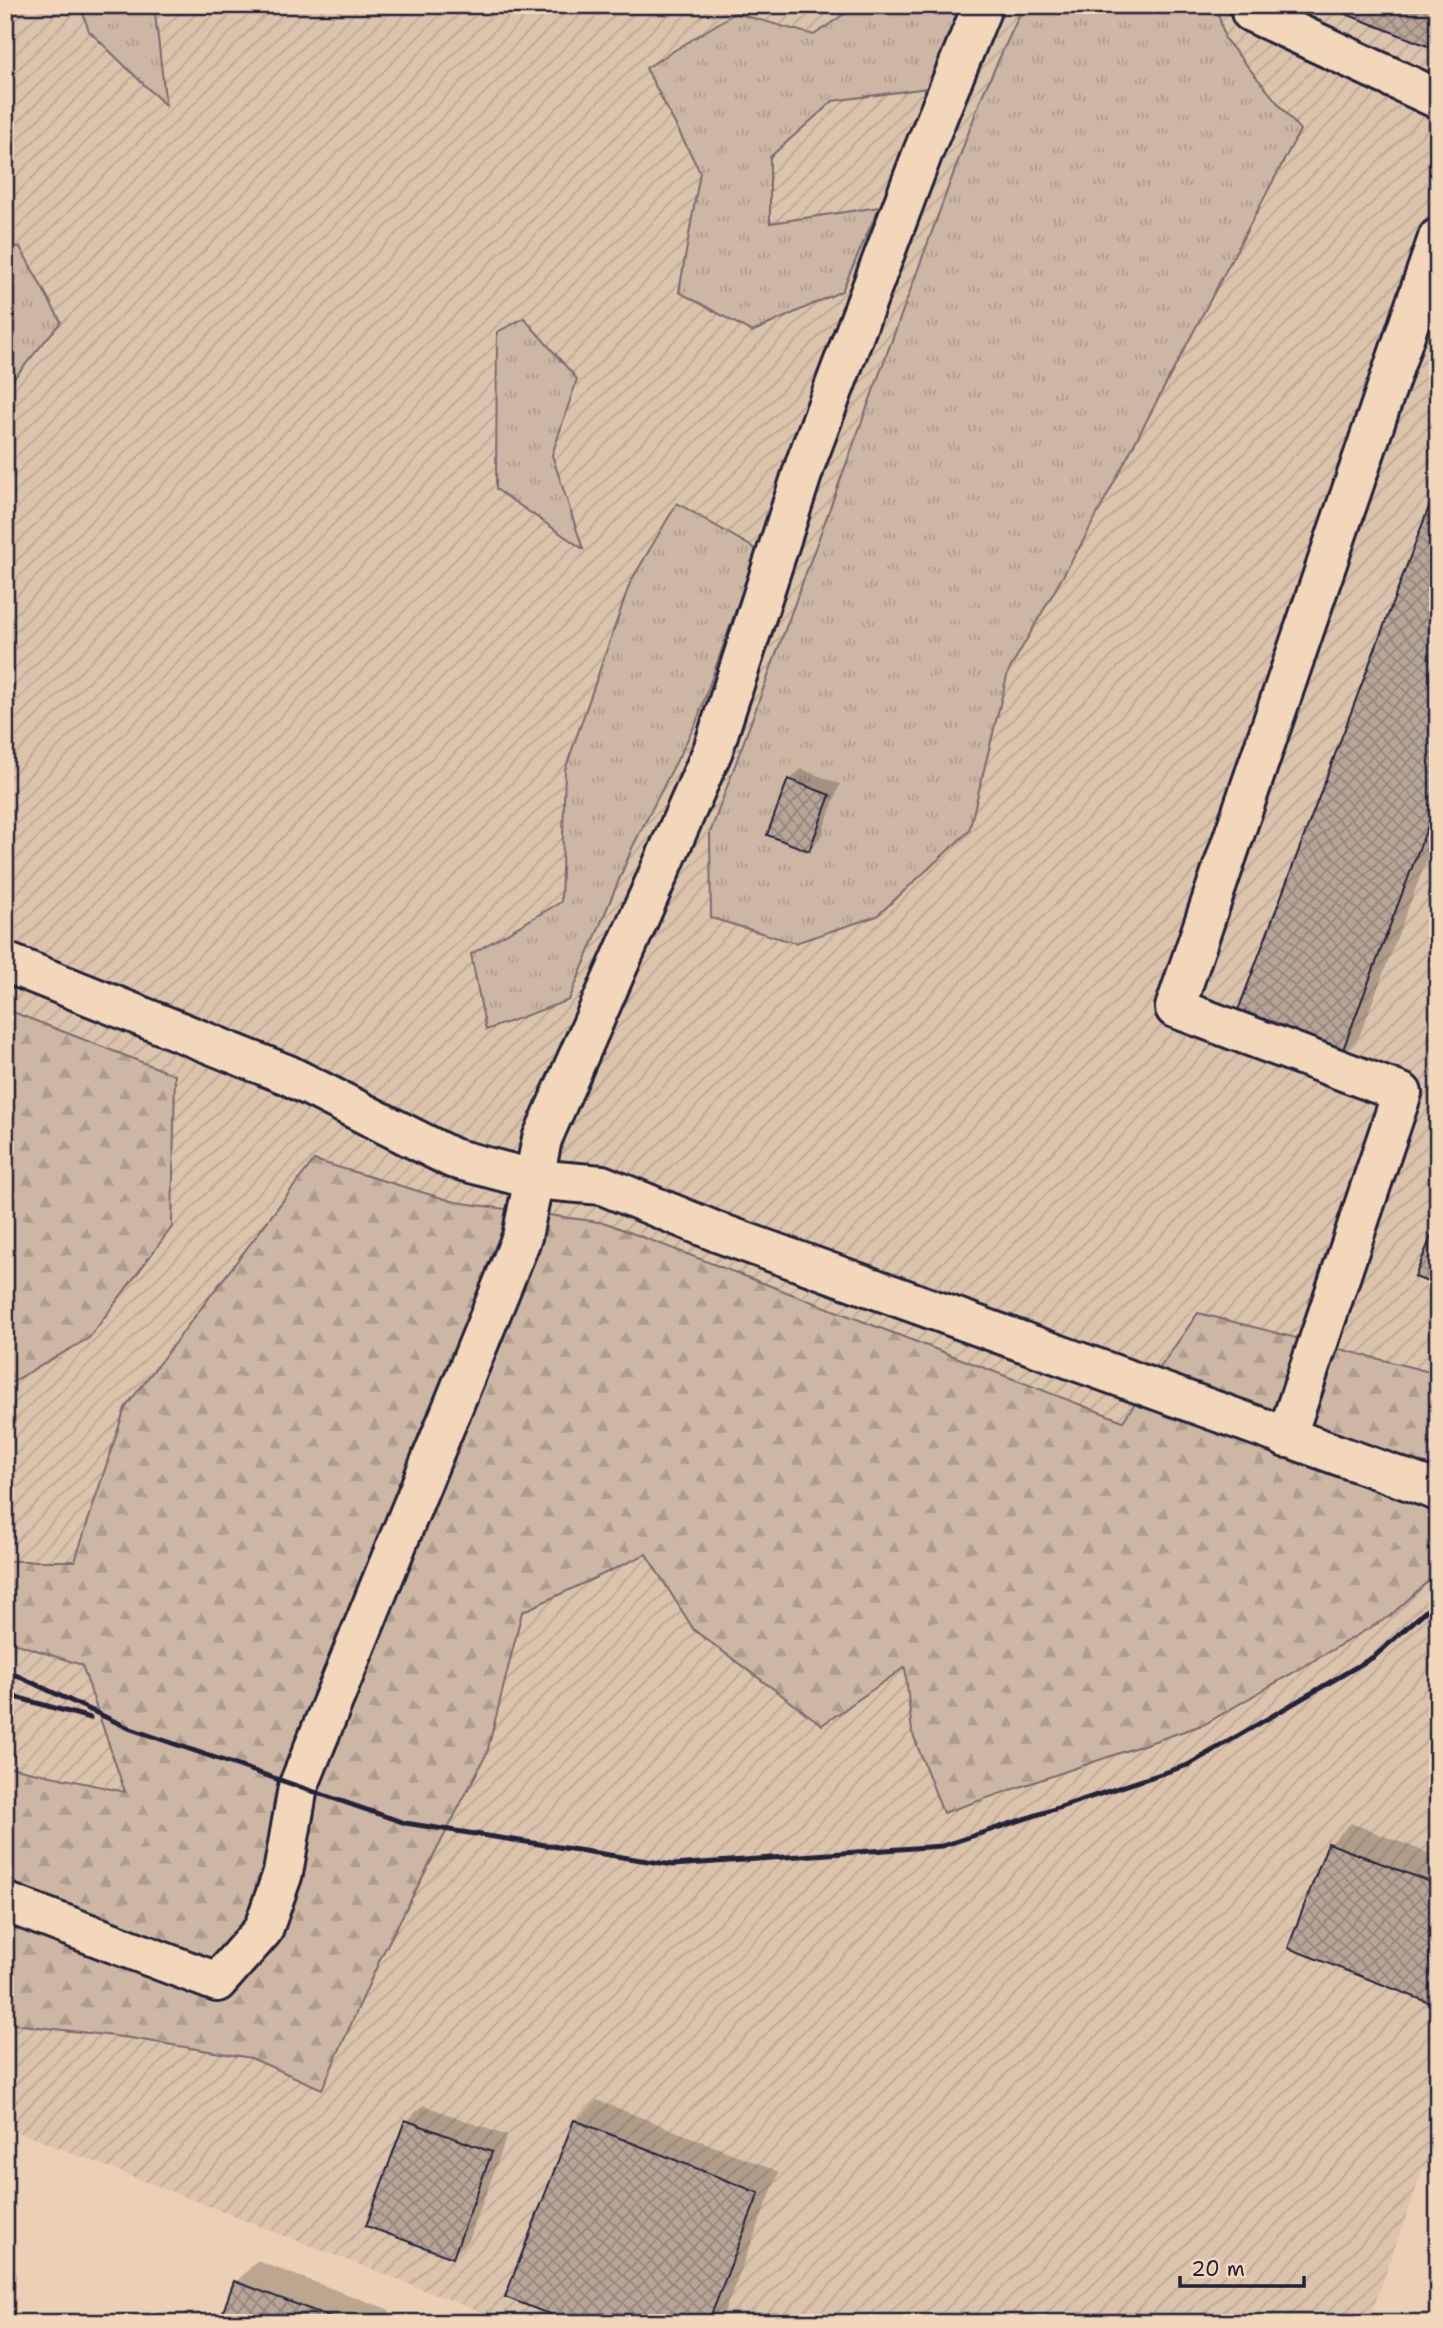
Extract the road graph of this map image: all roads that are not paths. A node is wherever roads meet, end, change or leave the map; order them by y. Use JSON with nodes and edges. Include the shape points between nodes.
{"nodes":[{"id":1,"x":983,"y":5,"type":"edge"},
{"id":2,"x":1250,"y":5,"type":"edge"},
{"id":3,"x":1438,"y":99,"type":"edge"},
{"id":4,"x":1438,"y":238,"type":"edge"},
{"id":5,"x":5,"y":962,"type":"edge"},
{"id":6,"x":532,"y":1179,"type":"junction"},
{"id":7,"x":1286,"y":1437,"type":"junction"},
{"id":8,"x":1438,"y":1491,"type":"edge"},
{"id":9,"x":5,"y":1902,"type":"edge"}],
"edges":[{"from":1,"to":6,"type":"lane","via":[[806,462],[713,750],[542,1139]]},
{"from":2,"to":3,"type":"lane","via":[[1251,12]]},
{"from":4,"to":7,"type":"lane","via":[[1175,1008],[1402,1093]]},
{"from":5,"to":6,"type":"lane","via":[[288,1075],[452,1158]]},
{"from":6,"to":7,"type":"lane","via":[[602,1185],[717,1232]]},
{"from":6,"to":9,"type":"lane","via":[[522,1237],[298,1787],[283,1874],[263,1930],[217,1982]]},
{"from":7,"to":8,"type":"lane"}]}
